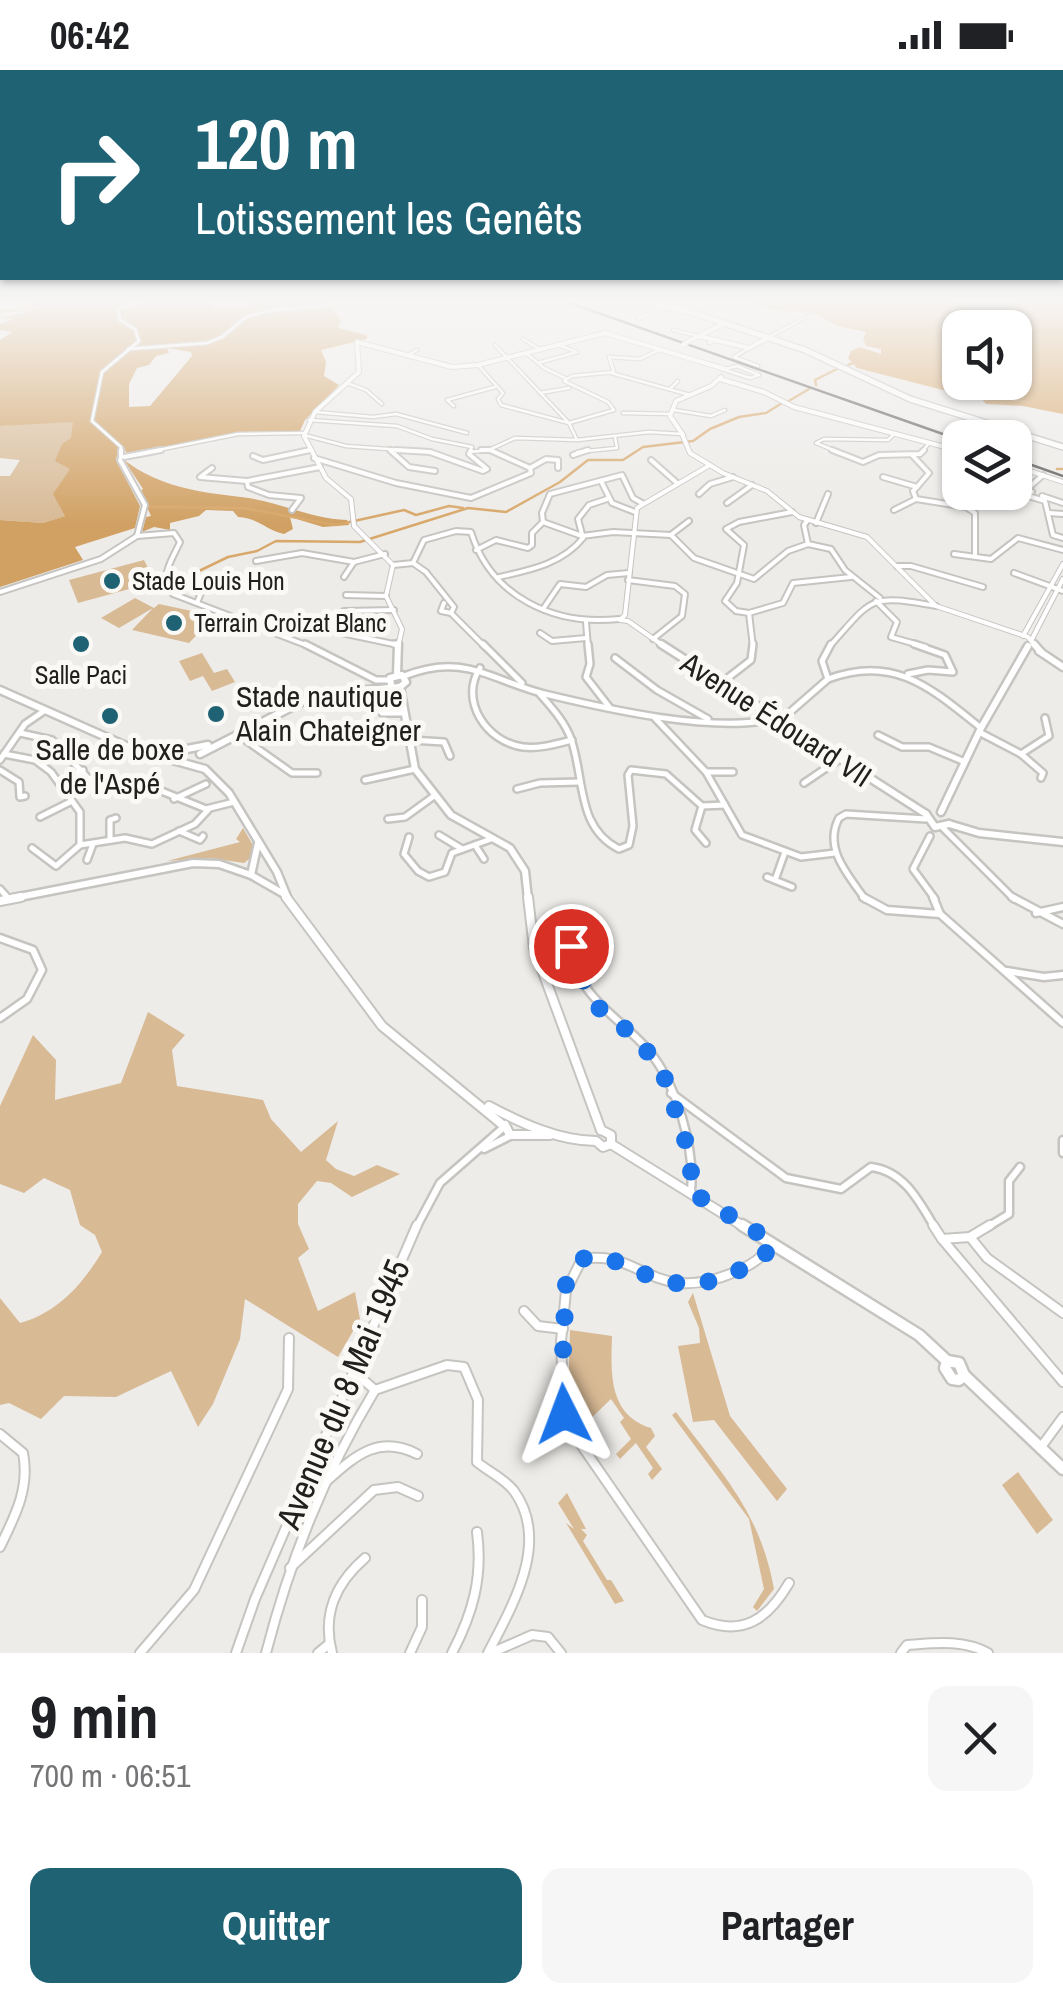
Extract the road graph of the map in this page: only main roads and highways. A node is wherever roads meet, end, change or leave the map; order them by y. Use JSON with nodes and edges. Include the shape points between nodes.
{"nodes":[{"id":1,"x":858,"y":375,"type":"edge"},
{"id":2,"x":1063,"y":447,"type":"edge"}],
"edges":[{"from":1,"to":2,"type":"main road","via":[[910,399]]}]}
